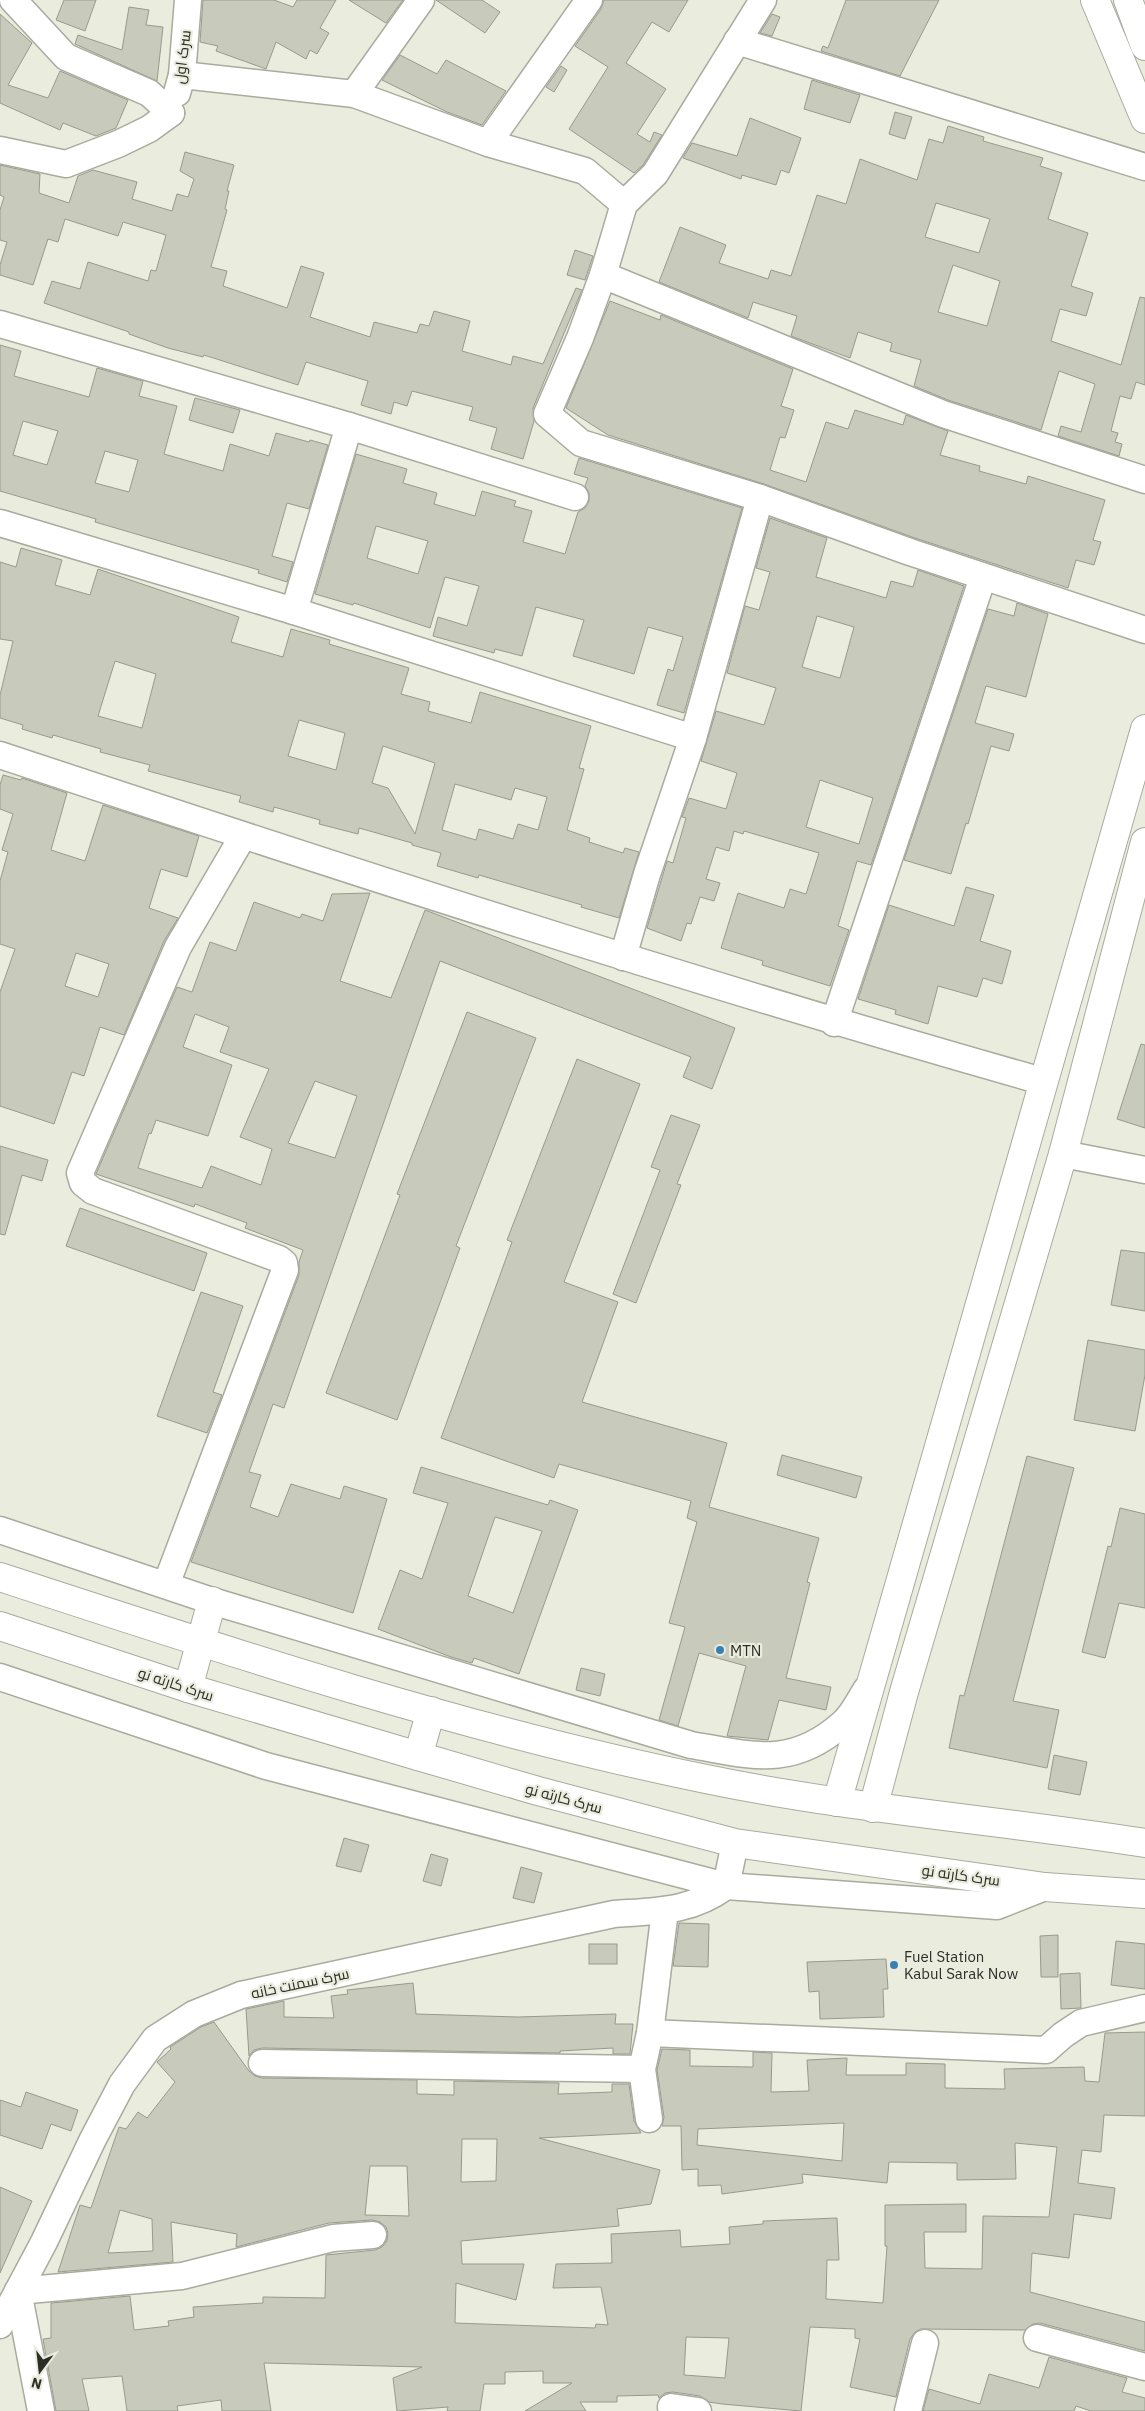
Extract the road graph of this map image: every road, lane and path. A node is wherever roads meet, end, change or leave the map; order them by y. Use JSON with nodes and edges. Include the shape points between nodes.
{"nodes":[{"id":1,"x":13,"y":0,"type":"edge"},
{"id":2,"x":188,"y":0,"type":"edge"},
{"id":3,"x":421,"y":0,"type":"edge"},
{"id":4,"x":590,"y":0,"type":"edge"},
{"id":5,"x":762,"y":0,"type":"edge"},
{"id":6,"x":1095,"y":0,"type":"edge"},
{"id":7,"x":1128,"y":0,"type":"edge"},
{"id":8,"x":1143,"y":35,"type":"edge"},
{"id":9,"x":737,"y":41,"type":"junction"},
{"id":10,"x":182,"y":76,"type":"junction"},
{"id":11,"x":354,"y":94,"type":"junction"},
{"id":12,"x":171,"y":113,"type":"junction"},
{"id":13,"x":1145,"y":119,"type":"edge"},
{"id":14,"x":488,"y":143,"type":"junction"},
{"id":15,"x":1,"y":152,"type":"edge"},
{"id":16,"x":1145,"y":167,"type":"edge"},
{"id":17,"x":624,"y":204,"type":"junction"},
{"id":18,"x":603,"y":275,"type":"junction"},
{"id":19,"x":0,"y":324,"type":"edge"},
{"id":20,"x":349,"y":426,"type":"junction"},
{"id":21,"x":1145,"y":480,"type":"edge"},
{"id":22,"x":575,"y":497,"type":"dead end"},
{"id":23,"x":760,"y":498,"type":"junction"},
{"id":24,"x":0,"y":523,"type":"edge"},
{"id":25,"x":983,"y":577,"type":"junction"},
{"id":26,"x":294,"y":611,"type":"junction"},
{"id":27,"x":1145,"y":630,"type":"edge"},
{"id":28,"x":1145,"y":729,"type":"edge"},
{"id":29,"x":693,"y":738,"type":"junction"},
{"id":30,"x":0,"y":754,"type":"edge"},
{"id":31,"x":244,"y":836,"type":"junction"},
{"id":32,"x":1145,"y":842,"type":"edge"},
{"id":33,"x":623,"y":957,"type":"junction"},
{"id":34,"x":834,"y":1022,"type":"junction"},
{"id":35,"x":1042,"y":1082,"type":"junction"},
{"id":36,"x":1063,"y":1154,"type":"junction"},
{"id":37,"x":1145,"y":1170,"type":"edge"},
{"id":38,"x":0,"y":1530,"type":"edge"},
{"id":39,"x":0,"y":1577,"type":"edge"},
{"id":40,"x":166,"y":1586,"type":"junction"},
{"id":41,"x":212,"y":1601,"type":"junction"},
{"id":42,"x":0,"y":1626,"type":"edge"},
{"id":43,"x":200,"y":1643,"type":"junction"},
{"id":44,"x":0,"y":1677,"type":"edge"},
{"id":45,"x":871,"y":1683,"type":"junction"},
{"id":46,"x":188,"y":1688,"type":"junction"},
{"id":47,"x":904,"y":1692,"type":"junction"},
{"id":48,"x":431,"y":1711,"type":"junction"},
{"id":49,"x":418,"y":1756,"type":"junction"},
{"id":50,"x":837,"y":1802,"type":"junction"},
{"id":51,"x":873,"y":1808,"type":"junction"},
{"id":52,"x":735,"y":1843,"type":"junction"},
{"id":53,"x":1145,"y":1843,"type":"edge"},
{"id":54,"x":726,"y":1886,"type":"junction"},
{"id":55,"x":1045,"y":1887,"type":"junction"},
{"id":56,"x":1145,"y":1894,"type":"edge"},
{"id":57,"x":665,"y":1910,"type":"junction"},
{"id":58,"x":1145,"y":2008,"type":"edge"},
{"id":59,"x":650,"y":2033,"type":"junction"},
{"id":60,"x":262,"y":2063,"type":"dead end"},
{"id":61,"x":642,"y":2069,"type":"junction"},
{"id":62,"x":649,"y":2119,"type":"dead end"},
{"id":63,"x":373,"y":2235,"type":"dead end"},
{"id":64,"x":7,"y":2305,"type":"edge"},
{"id":65,"x":1037,"y":2338,"type":"dead end"},
{"id":66,"x":925,"y":2343,"type":"dead end"},
{"id":67,"x":1145,"y":2367,"type":"edge"},
{"id":68,"x":671,"y":2407,"type":"dead end"},
{"id":69,"x":41,"y":2411,"type":"edge"},
{"id":70,"x":698,"y":2411,"type":"edge"},
{"id":71,"x":908,"y":2411,"type":"edge"}],
"edges":[{"from":1,"to":12,"type":"street","via":[[66,57],[149,93]]},
{"from":2,"to":10,"type":"street","name":"سرک اول"},
{"from":3,"to":11,"type":"street"},
{"from":4,"to":14,"type":"street"},
{"from":5,"to":9,"type":"street"},
{"from":6,"to":13,"type":"main road"},
{"from":7,"to":8,"type":"main road"},
{"from":9,"to":16,"type":"street"},
{"from":9,"to":17,"type":"street","via":[[655,174]]},
{"from":10,"to":11,"type":"street"},
{"from":10,"to":12,"type":"street","name":"سرک اول"},
{"from":11,"to":14,"type":"street"},
{"from":12,"to":15,"type":"street","via":[[149,129],[66,164]]},
{"from":14,"to":17,"type":"street","via":[[585,171]]},
{"from":17,"to":18,"type":"street"},
{"from":18,"to":21,"type":"street","via":[[943,414]]},
{"from":18,"to":23,"type":"street","via":[[547,414],[581,444]]},
{"from":19,"to":20,"type":"street"},
{"from":20,"to":22,"type":"street"},
{"from":20,"to":26,"type":"street"},
{"from":23,"to":25,"type":"street"},
{"from":23,"to":29,"type":"street"},
{"from":24,"to":26,"type":"street"},
{"from":25,"to":27,"type":"street"},
{"from":25,"to":34,"type":"street"},
{"from":26,"to":29,"type":"street"},
{"from":28,"to":35,"type":"main road"},
{"from":29,"to":33,"type":"street"},
{"from":30,"to":31,"type":"street"},
{"from":31,"to":33,"type":"street"},
{"from":31,"to":40,"type":"street","via":[[178,947],[80,1172],[83,1183],[92,1191],[284,1263],[285,1270]]},
{"from":32,"to":36,"type":"main road"},
{"from":33,"to":34,"type":"street"},
{"from":34,"to":35,"type":"street"},
{"from":35,"to":45,"type":"main road"},
{"from":36,"to":37,"type":"street"},
{"from":36,"to":47,"type":"main road"},
{"from":38,"to":40,"type":"street"},
{"from":39,"to":43,"type":"main road"},
{"from":40,"to":41,"type":"street"},
{"from":41,"to":43,"type":"main road"},
{"from":41,"to":45,"type":"street","via":[[690,1745],[762,1757],[806,1749],[843,1723]]},
{"from":42,"to":46,"type":"main road","name":"سرک کارته نو"},
{"from":43,"to":46,"type":"main road"},
{"from":43,"to":48,"type":"main road"},
{"from":44,"to":54,"type":"street","via":[[266,1766]]},
{"from":45,"to":47,"type":"main road"},
{"from":45,"to":50,"type":"main road"},
{"from":46,"to":49,"type":"main road","name":"سرک کارته نو"},
{"from":47,"to":51,"type":"main road"},
{"from":48,"to":49,"type":"main road"},
{"from":48,"to":50,"type":"main road","via":[[538,1741],[706,1779]]},
{"from":49,"to":52,"type":"main road","name":"سرک کارته نو"},
{"from":50,"to":51,"type":"main road"},
{"from":51,"to":53,"type":"main road"},
{"from":52,"to":54,"type":"street"},
{"from":52,"to":55,"type":"main road","name":"سرک کارته نو"},
{"from":54,"to":55,"type":"street","via":[[997,1906]]},
{"from":54,"to":57,"type":"street","name":"سرک سمنت خانه","via":[[694,1905]]},
{"from":55,"to":56,"type":"main road","name":"سرک کارته نو"},
{"from":57,"to":59,"type":"street"},
{"from":57,"to":64,"type":"street","name":"سرک سمنت خانه","via":[[614,1914],[240,1995],[194,2014],[155,2039],[122,2084]]},
{"from":58,"to":59,"type":"street","via":[[1081,2023],[1046,2050]]},
{"from":59,"to":61,"type":"street"},
{"from":60,"to":61,"type":"street"},
{"from":61,"to":62,"type":"street"},
{"from":63,"to":64,"type":"street","via":[[333,2238],[182,2276]]},
{"from":64,"to":69,"type":"street"},
{"from":65,"to":67,"type":"street"},
{"from":66,"to":71,"type":"street"},
{"from":68,"to":70,"type":"street"}]}
